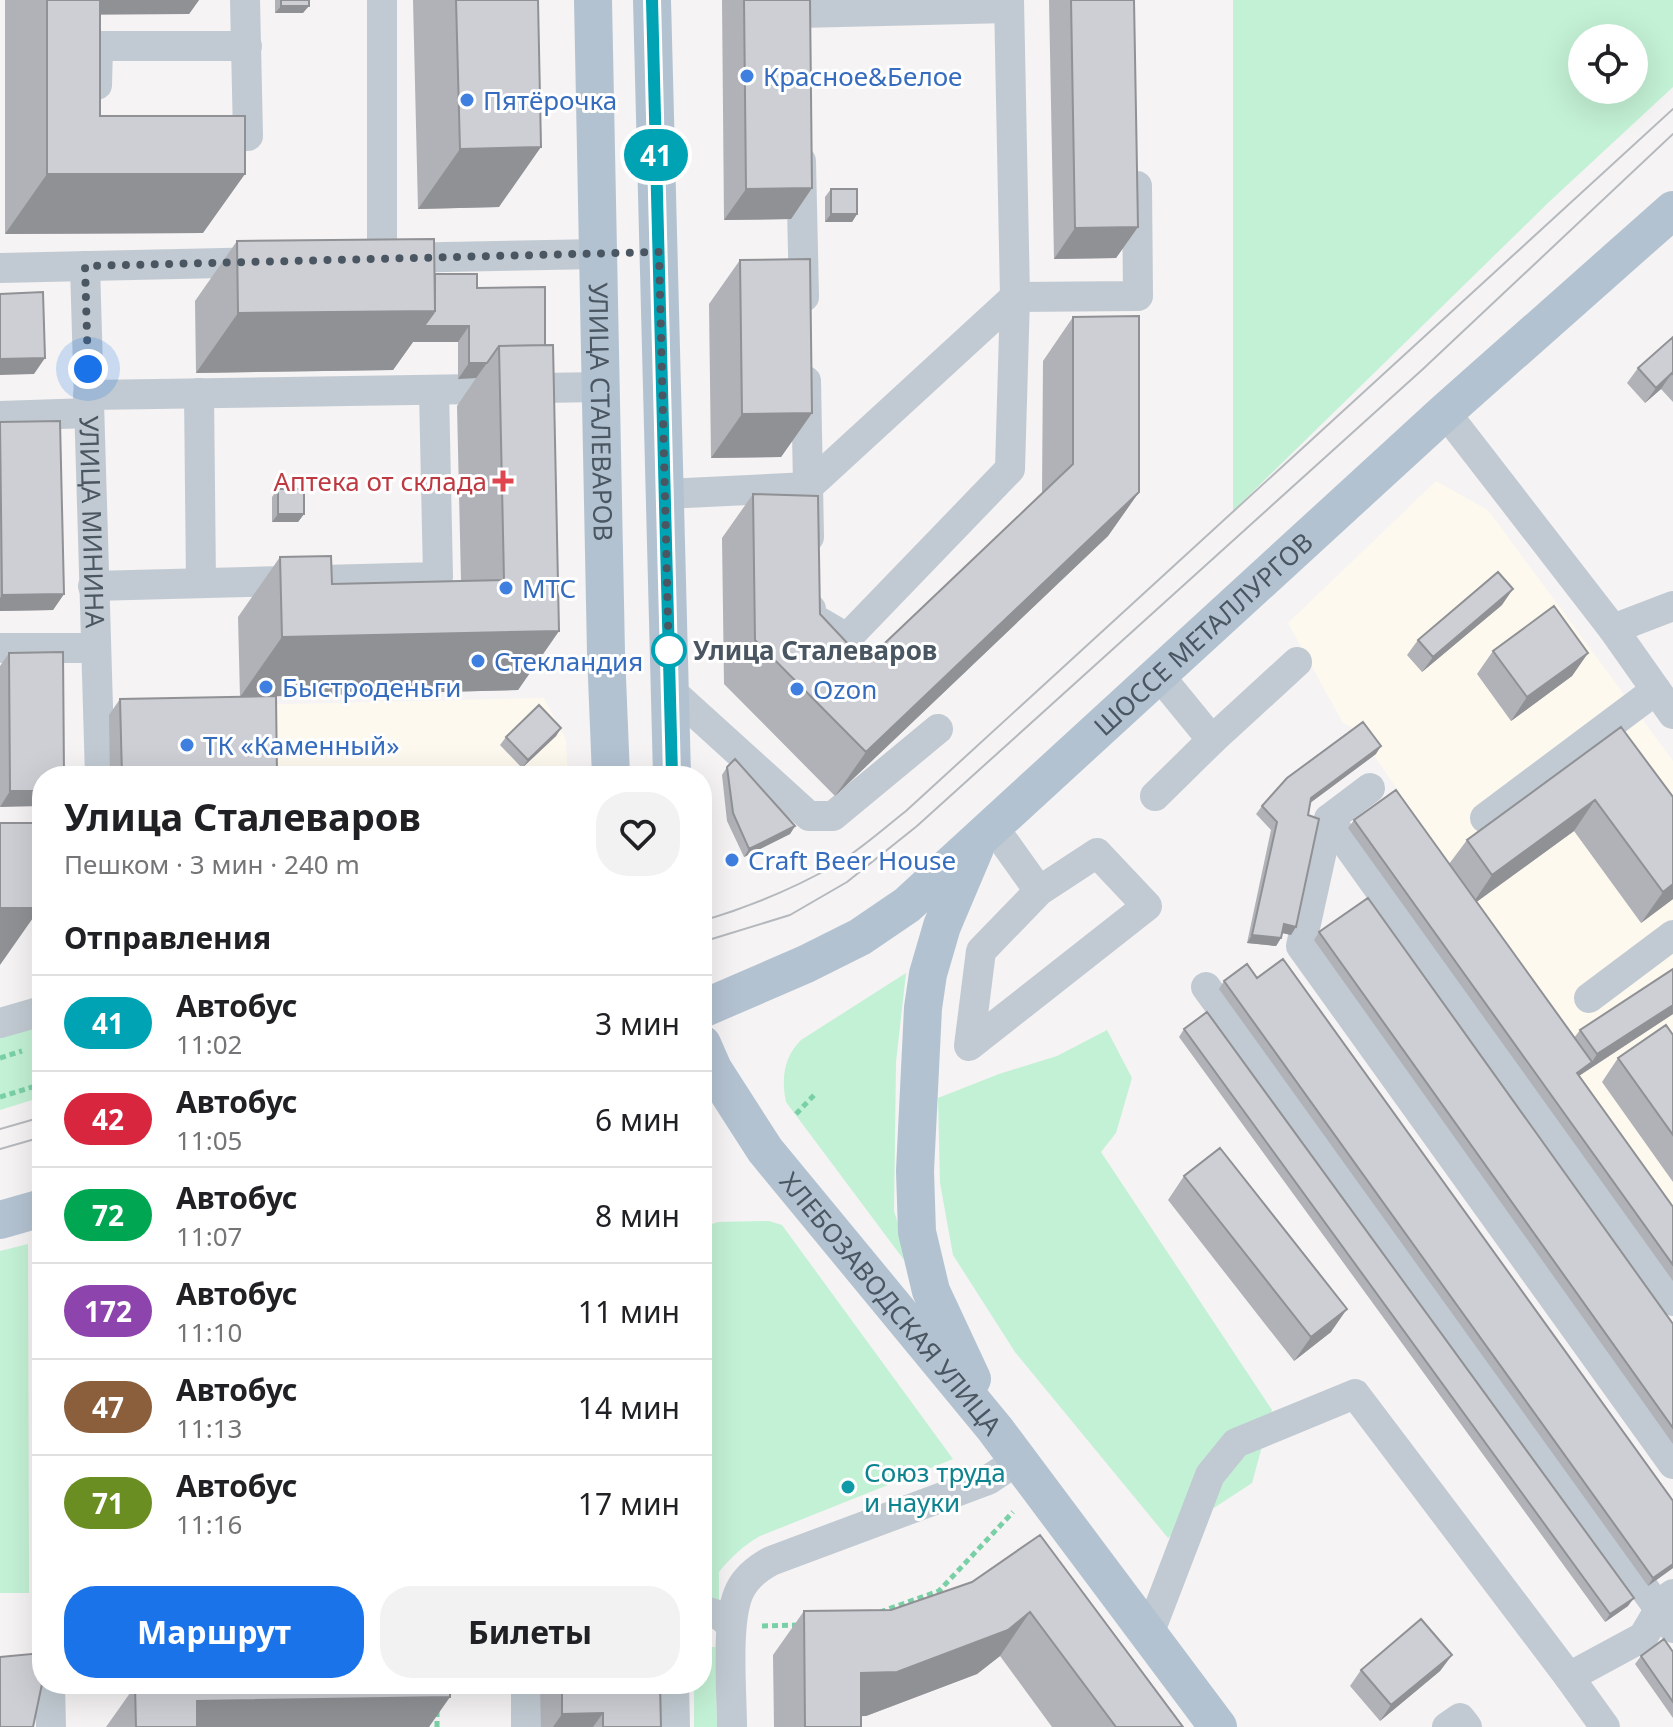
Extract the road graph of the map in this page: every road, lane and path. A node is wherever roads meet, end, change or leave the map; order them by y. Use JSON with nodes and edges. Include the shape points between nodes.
{"nodes":[{"id":1,"x":245,"y":0,"type":"edge"},
{"id":2,"x":382,"y":0,"type":"edge"},
{"id":3,"x":593,"y":0,"type":"edge"},
{"id":4,"x":652,"y":0,"type":"edge"},
{"id":5,"x":1009,"y":4,"type":"edge"},
{"id":6,"x":898,"y":6,"type":"edge"},
{"id":7,"x":798,"y":7,"type":"edge"},
{"id":8,"x":799,"y":45,"type":"edge"},
{"id":9,"x":247,"y":46,"type":"junction"},
{"id":10,"x":97,"y":106,"type":"edge"},
{"id":11,"x":172,"y":136,"type":"edge"},
{"id":12,"x":801,"y":140,"type":"edge"},
{"id":13,"x":1136,"y":156,"type":"edge"},
{"id":14,"x":1673,"y":210,"type":"edge"},
{"id":15,"x":659,"y":252,"type":"junction"},
{"id":16,"x":598,"y":254,"type":"junction"},
{"id":17,"x":351,"y":259,"type":"edge"},
{"id":18,"x":382,"y":259,"type":"junction"},
{"id":19,"x":288,"y":261,"type":"edge"},
{"id":20,"x":85,"y":266,"type":"junction"},
{"id":21,"x":0,"y":268,"type":"edge"},
{"id":22,"x":1015,"y":297,"type":"junction"},
{"id":23,"x":805,"y":329,"type":"edge"},
{"id":24,"x":805,"y":361,"type":"edge"},
{"id":25,"x":601,"y":387,"type":"junction"},
{"id":26,"x":434,"y":390,"type":"junction"},
{"id":27,"x":199,"y":393,"type":"junction"},
{"id":28,"x":88,"y":404,"type":"junction"},
{"id":29,"x":1445,"y":412,"type":"junction"},
{"id":30,"x":0,"y":416,"type":"edge"},
{"id":31,"x":808,"y":487,"type":"junction"},
{"id":32,"x":665,"y":494,"type":"junction"},
{"id":33,"x":201,"y":583,"type":"junction"},
{"id":34,"x":93,"y":586,"type":"junction"},
{"id":35,"x":1673,"y":606,"type":"edge"},
{"id":36,"x":1613,"y":629,"type":"junction"},
{"id":37,"x":0,"y":648,"type":"edge"},
{"id":38,"x":95,"y":648,"type":"junction"},
{"id":39,"x":1297,"y":662,"type":"dead end"},
{"id":40,"x":1158,"y":674,"type":"junction"},
{"id":41,"x":670,"y":690,"type":"junction"},
{"id":42,"x":1665,"y":702,"type":"edge"},
{"id":43,"x":938,"y":729,"type":"edge"},
{"id":44,"x":1212,"y":740,"type":"junction"},
{"id":45,"x":100,"y":766,"type":"edge"},
{"id":46,"x":611,"y":766,"type":"edge"},
{"id":47,"x":672,"y":766,"type":"edge"},
{"id":48,"x":1370,"y":788,"type":"dead end"},
{"id":49,"x":1155,"y":796,"type":"dead end"},
{"id":50,"x":1485,"y":818,"type":"dead end"},
{"id":51,"x":1329,"y":819,"type":"junction"},
{"id":52,"x":986,"y":831,"type":"junction"},
{"id":53,"x":1039,"y":891,"type":"junction"},
{"id":54,"x":1673,"y":935,"type":"edge"},
{"id":55,"x":1206,"y":987,"type":"dead end"},
{"id":56,"x":1589,"y":998,"type":"dead end"},
{"id":57,"x":712,"y":1005,"type":"edge"},
{"id":58,"x":32,"y":1014,"type":"edge"},
{"id":59,"x":0,"y":1023,"type":"edge"},
{"id":60,"x":712,"y":1067,"type":"edge"},
{"id":61,"x":32,"y":1087,"type":"edge"},
{"id":62,"x":816,"y":1093,"type":"dead end"},
{"id":63,"x":0,"y":1097,"type":"edge"},
{"id":64,"x":712,"y":1103,"type":"edge"},
{"id":65,"x":796,"y":1114,"type":"dead end"},
{"id":66,"x":765,"y":1150,"type":"junction"},
{"id":67,"x":32,"y":1211,"type":"edge"},
{"id":68,"x":0,"y":1220,"type":"edge"},
{"id":69,"x":1673,"y":1301,"type":"edge"},
{"id":70,"x":995,"y":1429,"type":"junction"},
{"id":71,"x":1018,"y":1460,"type":"junction"},
{"id":72,"x":1673,"y":1464,"type":"edge"},
{"id":73,"x":1013,"y":1512,"type":"dead end"},
{"id":74,"x":891,"y":1608,"type":"junction"},
{"id":75,"x":1669,"y":1610,"type":"edge"},
{"id":76,"x":712,"y":1613,"type":"edge"},
{"id":77,"x":879,"y":1613,"type":"edge"},
{"id":78,"x":895,"y":1619,"type":"edge"},
{"id":79,"x":814,"y":1625,"type":"edge"},
{"id":80,"x":744,"y":1626,"type":"junction"},
{"id":81,"x":1149,"y":1634,"type":"junction"},
{"id":82,"x":1569,"y":1677,"type":"junction"},
{"id":83,"x":50,"y":1694,"type":"edge"},
{"id":84,"x":526,"y":1694,"type":"edge"},
{"id":85,"x":674,"y":1694,"type":"edge"},
{"id":86,"x":437,"y":1698,"type":"edge"},
{"id":87,"x":51,"y":1727,"type":"edge"},
{"id":88,"x":437,"y":1727,"type":"edge"},
{"id":89,"x":526,"y":1727,"type":"edge"},
{"id":90,"x":675,"y":1727,"type":"edge"},
{"id":91,"x":732,"y":1727,"type":"edge"},
{"id":92,"x":1218,"y":1727,"type":"edge"},
{"id":93,"x":1447,"y":1727,"type":"edge"},
{"id":94,"x":1467,"y":1727,"type":"edge"},
{"id":95,"x":1605,"y":1727,"type":"edge"}],
"edges":[{"from":1,"to":9,"type":"street"},
{"from":2,"to":18,"type":"street"},
{"from":3,"to":16,"type":"main road","name":"УЛИЦА СТАЛЕВАРОВ"},
{"from":4,"to":15,"type":"main road"},
{"from":5,"to":6,"type":"street"},
{"from":5,"to":22,"type":"street"},
{"from":6,"to":7,"type":"street"},
{"from":7,"to":8,"type":"street"},
{"from":9,"to":10,"type":"street","via":[[98,46]]},
{"from":9,"to":11,"type":"street","via":[[248,136]]},
{"from":12,"to":23,"type":"street"},
{"from":13,"to":22,"type":"street","via":[[1138,296]]},
{"from":14,"to":29,"type":"main road","name":"ШОССЕ МЕТАЛЛУРГОВ"},
{"from":15,"to":16,"type":"main road"},
{"from":15,"to":32,"type":"main road"},
{"from":16,"to":18,"type":"street"},
{"from":16,"to":25,"type":"main road","name":"УЛИЦА СТАЛЕВАРОВ"},
{"from":17,"to":18,"type":"street"},
{"from":19,"to":20,"type":"street"},
{"from":20,"to":21,"type":"street"},
{"from":20,"to":28,"type":"street","name":"УЛИЦА МИНИНА"},
{"from":22,"to":31,"type":"street"},
{"from":22,"to":31,"type":"street","via":[[1010,469],[847,638],[811,617]]},
{"from":24,"to":31,"type":"street"},
{"from":25,"to":26,"type":"street"},
{"from":25,"to":46,"type":"main road","name":"УЛИЦА СТАЛЕВАРОВ"},
{"from":26,"to":27,"type":"street"},
{"from":26,"to":33,"type":"street","via":[[438,577]]},
{"from":27,"to":28,"type":"street"},
{"from":27,"to":33,"type":"street"},
{"from":28,"to":30,"type":"street"},
{"from":28,"to":34,"type":"street","name":"УЛИЦА МИНИНА"},
{"from":29,"to":36,"type":"street"},
{"from":29,"to":40,"type":"main road","name":"ШОССЕ МЕТАЛЛУРГОВ"},
{"from":31,"to":32,"type":"street"},
{"from":32,"to":41,"type":"main road"},
{"from":33,"to":34,"type":"street"},
{"from":34,"to":38,"type":"street","name":"УЛИЦА МИНИНА"},
{"from":35,"to":36,"type":"street"},
{"from":36,"to":42,"type":"street"},
{"from":37,"to":38,"type":"street"},
{"from":38,"to":45,"type":"street","name":"УЛИЦА МИНИНА"},
{"from":39,"to":44,"type":"street"},
{"from":40,"to":44,"type":"street"},
{"from":40,"to":52,"type":"main road","name":"ШОССЕ МЕТАЛЛУРГОВ"},
{"from":41,"to":43,"type":"street","via":[[809,816],[833,816]]},
{"from":41,"to":47,"type":"main road"},
{"from":42,"to":50,"type":"street"},
{"from":44,"to":49,"type":"street"},
{"from":48,"to":51,"type":"street"},
{"from":51,"to":69,"type":"street"},
{"from":51,"to":72,"type":"street","via":[[1301,946]]},
{"from":52,"to":53,"type":"street"},
{"from":52,"to":57,"type":"main road","name":"ШОССЕ МЕТАЛЛУРГОВ","via":[[907,905],[860,937]]},
{"from":52,"to":70,"type":"main road","via":[[942,926],[928,974],[915,1171],[917,1232],[931,1291]]},
{"from":53,"to":53,"type":"street","via":[[981,951],[969,1046],[1147,906],[1097,853]]},
{"from":54,"to":56,"type":"street"},
{"from":55,"to":75,"type":"street"},
{"from":58,"to":59,"type":"street"},
{"from":60,"to":66,"type":"main road","name":"ХЛЕБОЗАВОДСКАЯ УЛИЦА"},
{"from":61,"to":63,"type":"path"},
{"from":62,"to":65,"type":"path"},
{"from":64,"to":66,"type":"main road","name":"ХЛЕБОЗАВОДСКАЯ УЛИЦА"},
{"from":66,"to":70,"type":"main road","name":"ХЛЕБОЗАВОДСКАЯ УЛИЦА"},
{"from":67,"to":68,"type":"main road"},
{"from":70,"to":71,"type":"main road","name":"ХЛЕБОЗАВОДСКАЯ УЛИЦА"},
{"from":71,"to":80,"type":"street","via":[[988,1480],[758,1568],[735,1600]]},
{"from":71,"to":81,"type":"main road","name":"ХЛЕБОЗАВОДСКАЯ УЛИЦА"},
{"from":73,"to":74,"type":"path","via":[[939,1591]]},
{"from":74,"to":77,"type":"path"},
{"from":74,"to":78,"type":"path"},
{"from":75,"to":82,"type":"street","via":[[1643,1637]]},
{"from":76,"to":80,"type":"street"},
{"from":79,"to":80,"type":"path"},
{"from":80,"to":91,"type":"street"},
{"from":81,"to":82,"type":"street","via":[[1210,1475],[1236,1443],[1355,1394]]},
{"from":81,"to":92,"type":"main road","name":"ХЛЕБОЗАВОДСКАЯ УЛИЦА"},
{"from":82,"to":95,"type":"street"},
{"from":83,"to":87,"type":"street"},
{"from":84,"to":89,"type":"street"},
{"from":85,"to":90,"type":"street"},
{"from":86,"to":88,"type":"path"},
{"from":93,"to":94,"type":"street","via":[[1460,1718]]}]}
